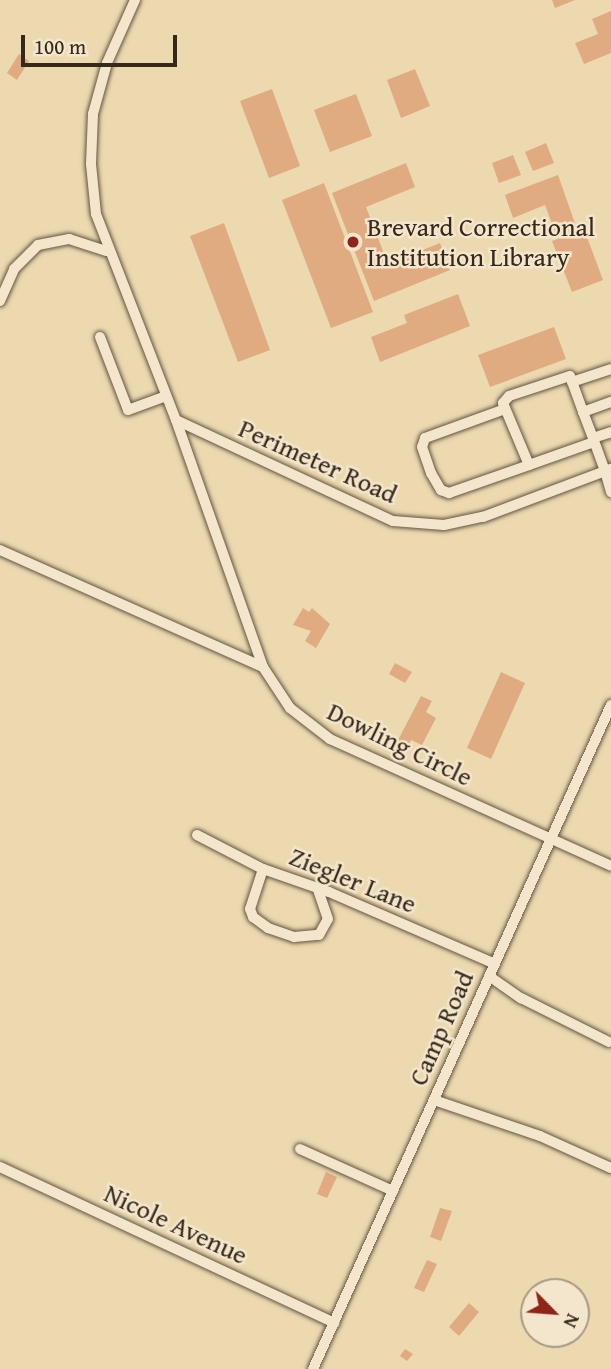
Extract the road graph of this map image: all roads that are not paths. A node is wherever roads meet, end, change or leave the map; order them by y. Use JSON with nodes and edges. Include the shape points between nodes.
{"nodes":[{"id":1,"x":135,"y":0,"type":"edge"},
{"id":2,"x":106,"y":250,"type":"junction"},
{"id":3,"x":0,"y":301,"type":"edge"},
{"id":4,"x":100,"y":337,"type":"dead end"},
{"id":5,"x":611,"y":369,"type":"edge"},
{"id":6,"x":572,"y":382,"type":"junction"},
{"id":7,"x":166,"y":396,"type":"junction"},
{"id":8,"x":611,"y":401,"type":"edge"},
{"id":9,"x":505,"y":409,"type":"junction"},
{"id":10,"x":583,"y":412,"type":"junction"},
{"id":11,"x":176,"y":421,"type":"junction"},
{"id":12,"x":611,"y":432,"type":"edge"},
{"id":13,"x":593,"y":440,"type":"junction"},
{"id":14,"x":529,"y":465,"type":"junction"},
{"id":15,"x":608,"y":470,"type":"edge"},
{"id":16,"x":611,"y":492,"type":"edge"},
{"id":17,"x":0,"y":550,"type":"edge"},
{"id":18,"x":263,"y":667,"type":"junction"},
{"id":19,"x":611,"y":705,"type":"edge"},
{"id":20,"x":197,"y":835,"type":"dead end"},
{"id":21,"x":551,"y":839,"type":"junction"},
{"id":22,"x":611,"y":866,"type":"edge"},
{"id":23,"x":263,"y":869,"type":"junction"},
{"id":24,"x":318,"y":890,"type":"junction"},
{"id":25,"x":495,"y":964,"type":"junction"},
{"id":26,"x":489,"y":976,"type":"junction"},
{"id":27,"x":609,"y":1042,"type":"dead end"},
{"id":28,"x":434,"y":1100,"type":"junction"},
{"id":29,"x":300,"y":1149,"type":"dead end"},
{"id":30,"x":0,"y":1167,"type":"edge"},
{"id":31,"x":611,"y":1168,"type":"edge"},
{"id":32,"x":393,"y":1191,"type":"junction"},
{"id":33,"x":334,"y":1323,"type":"junction"},
{"id":34,"x":313,"y":1369,"type":"edge"}],
"edges":[{"from":1,"to":2,"type":"street","via":[[107,63],[93,114],[96,214]]},
{"from":2,"to":3,"type":"street","via":[[69,239],[38,245],[14,269]]},
{"from":2,"to":7,"type":"street","name":"Dowling Circle"},
{"from":4,"to":7,"type":"street","via":[[128,410]]},
{"from":5,"to":6,"type":"street"},
{"from":6,"to":9,"type":"street","via":[[570,376],[509,396],[503,403]]},
{"from":6,"to":10,"type":"street"},
{"from":7,"to":11,"type":"street","name":"Dowling Circle"},
{"from":8,"to":10,"type":"street"},
{"from":9,"to":14,"type":"street"},
{"from":9,"to":14,"type":"street","via":[[425,438],[422,447],[431,473],[449,494]]},
{"from":10,"to":13,"type":"street"},
{"from":11,"to":15,"type":"street","name":"Perimeter Road","via":[[393,521],[444,525],[483,517]]},
{"from":11,"to":18,"type":"street","name":"Dowling Circle"},
{"from":12,"to":13,"type":"street"},
{"from":13,"to":14,"type":"street"},
{"from":13,"to":15,"type":"street"},
{"from":15,"to":16,"type":"street"},
{"from":17,"to":18,"type":"street"},
{"from":18,"to":21,"type":"street","name":"Dowling Circle","via":[[290,708],[330,739]]},
{"from":19,"to":21,"type":"street","name":"Camp Road"},
{"from":20,"to":23,"type":"street","name":"Ziegler Lane"},
{"from":21,"to":22,"type":"street","name":"Dowling Circle"},
{"from":21,"to":25,"type":"street","name":"Camp Road"},
{"from":23,"to":24,"type":"street","name":"Ziegler Lane"},
{"from":23,"to":24,"type":"street","via":[[250,909],[268,928],[294,937],[319,935],[328,919]]},
{"from":24,"to":25,"type":"street","name":"Ziegler Lane"},
{"from":25,"to":26,"type":"street","name":"Camp Road"},
{"from":26,"to":27,"type":"street","via":[[521,998]]},
{"from":26,"to":28,"type":"street","name":"Camp Road"},
{"from":28,"to":31,"type":"street","via":[[540,1136]]},
{"from":28,"to":32,"type":"street","name":"Camp Road"},
{"from":29,"to":32,"type":"street"},
{"from":30,"to":33,"type":"street","name":"Nicole Avenue"},
{"from":32,"to":33,"type":"street","name":"Camp Road"},
{"from":33,"to":34,"type":"street","name":"Camp Road"}]}
